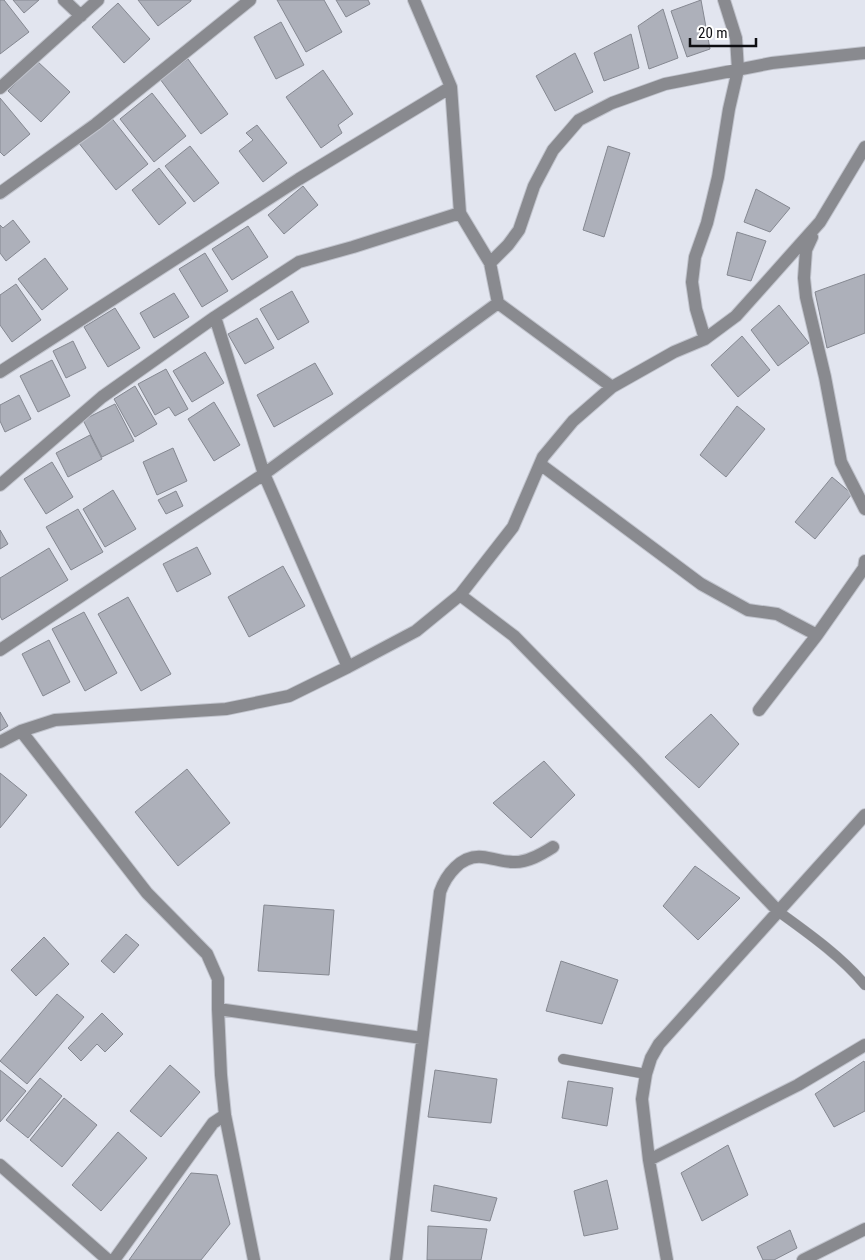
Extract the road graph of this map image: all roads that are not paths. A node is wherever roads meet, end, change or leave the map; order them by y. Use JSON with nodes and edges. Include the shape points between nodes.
{"nodes":[{"id":1,"x":64,"y":0,"type":"edge"},
{"id":2,"x":98,"y":0,"type":"edge"},
{"id":3,"x":250,"y":0,"type":"edge"},
{"id":4,"x":414,"y":0,"type":"edge"},
{"id":5,"x":724,"y":0,"type":"edge"},
{"id":6,"x":80,"y":16,"type":"junction"},
{"id":7,"x":865,"y":53,"type":"edge"},
{"id":8,"x":738,"y":70,"type":"junction"},
{"id":9,"x":451,"y":87,"type":"junction"},
{"id":10,"x":0,"y":88,"type":"edge"},
{"id":11,"x":865,"y":147,"type":"edge"},
{"id":12,"x":0,"y":193,"type":"edge"},
{"id":13,"x":460,"y":213,"type":"junction"},
{"id":14,"x":820,"y":222,"type":"junction"},
{"id":15,"x":490,"y":263,"type":"junction"},
{"id":16,"x":498,"y":303,"type":"junction"},
{"id":17,"x":215,"y":317,"type":"junction"},
{"id":18,"x":705,"y":338,"type":"junction"},
{"id":19,"x":0,"y":372,"type":"edge"},
{"id":20,"x":612,"y":387,"type":"junction"},
{"id":21,"x":540,"y":464,"type":"junction"},
{"id":22,"x":264,"y":474,"type":"junction"},
{"id":23,"x":0,"y":485,"type":"edge"},
{"id":24,"x":865,"y":509,"type":"edge"},
{"id":25,"x":865,"y":561,"type":"edge"},
{"id":26,"x":460,"y":595,"type":"junction"},
{"id":27,"x":817,"y":635,"type":"junction"},
{"id":28,"x":0,"y":650,"type":"edge"},
{"id":29,"x":348,"y":667,"type":"junction"},
{"id":30,"x":759,"y":710,"type":"dead end"},
{"id":31,"x":20,"y":731,"type":"junction"},
{"id":32,"x":0,"y":742,"type":"edge"},
{"id":33,"x":865,"y":816,"type":"edge"},
{"id":34,"x":553,"y":847,"type":"dead end"},
{"id":35,"x":779,"y":912,"type":"junction"},
{"id":36,"x":865,"y":985,"type":"edge"},
{"id":37,"x":218,"y":1009,"type":"junction"},
{"id":38,"x":422,"y":1038,"type":"junction"},
{"id":39,"x":865,"y":1045,"type":"edge"},
{"id":40,"x":563,"y":1059,"type":"dead end"},
{"id":41,"x":646,"y":1074,"type":"junction"},
{"id":42,"x":225,"y":1115,"type":"junction"},
{"id":43,"x":649,"y":1160,"type":"junction"},
{"id":44,"x":0,"y":1165,"type":"edge"},
{"id":45,"x":865,"y":1229,"type":"edge"},
{"id":46,"x":108,"y":1260,"type":"edge"},
{"id":47,"x":114,"y":1260,"type":"edge"},
{"id":48,"x":254,"y":1260,"type":"edge"},
{"id":49,"x":396,"y":1260,"type":"edge"},
{"id":50,"x":667,"y":1260,"type":"edge"},
{"id":51,"x":803,"y":1260,"type":"edge"}],
"edges":[{"from":1,"to":6,"type":"street"},
{"from":2,"to":6,"type":"street"},
{"from":3,"to":12,"type":"street","via":[[96,124]]},
{"from":4,"to":9,"type":"street"},
{"from":5,"to":8,"type":"street","via":[[736,38]]},
{"from":6,"to":10,"type":"street"},
{"from":7,"to":8,"type":"street"},
{"from":8,"to":15,"type":"street","via":[[665,84],[579,120],[553,150],[534,186],[519,230]]},
{"from":8,"to":18,"type":"street","via":[[718,177],[695,257],[692,282]]},
{"from":9,"to":13,"type":"street"},
{"from":9,"to":19,"type":"street","via":[[300,179]]},
{"from":11,"to":14,"type":"street"},
{"from":13,"to":15,"type":"street"},
{"from":13,"to":17,"type":"street","via":[[299,262]]},
{"from":14,"to":18,"type":"street","via":[[736,316]]},
{"from":14,"to":24,"type":"street","via":[[806,250],[806,297],[841,462]]},
{"from":15,"to":16,"type":"street"},
{"from":16,"to":20,"type":"street"},
{"from":16,"to":22,"type":"street"},
{"from":17,"to":22,"type":"street"},
{"from":17,"to":23,"type":"street","via":[[102,397]]},
{"from":18,"to":20,"type":"street"},
{"from":20,"to":21,"type":"street","via":[[573,421]]},
{"from":21,"to":26,"type":"street","via":[[513,527]]},
{"from":21,"to":27,"type":"street","via":[[701,584],[748,610],[778,614]]},
{"from":22,"to":28,"type":"street"},
{"from":22,"to":29,"type":"street"},
{"from":25,"to":27,"type":"street","via":[[864,568]]},
{"from":26,"to":29,"type":"street","via":[[416,631]]},
{"from":26,"to":35,"type":"street","via":[[514,636]]},
{"from":27,"to":30,"type":"street"},
{"from":29,"to":31,"type":"street","via":[[289,696],[226,709],[55,720]]},
{"from":31,"to":32,"type":"street"},
{"from":31,"to":37,"type":"street","via":[[147,893],[207,954],[218,979]]},
{"from":33,"to":35,"type":"street"},
{"from":34,"to":38,"type":"street","via":[[515,862],[480,857],[471,859],[449,874],[440,892]]},
{"from":35,"to":36,"type":"lane","via":[[822,944]]},
{"from":35,"to":41,"type":"street","via":[[659,1044]]},
{"from":37,"to":38,"type":"street"},
{"from":37,"to":42,"type":"street"},
{"from":38,"to":49,"type":"street"},
{"from":39,"to":43,"type":"street","via":[[798,1085]]},
{"from":40,"to":41,"type":"lane"},
{"from":41,"to":43,"type":"street","via":[[642,1099]]},
{"from":42,"to":47,"type":"street","via":[[213,1123]]},
{"from":42,"to":48,"type":"street"},
{"from":43,"to":50,"type":"street"},
{"from":44,"to":46,"type":"street"},
{"from":45,"to":51,"type":"street"}]}
